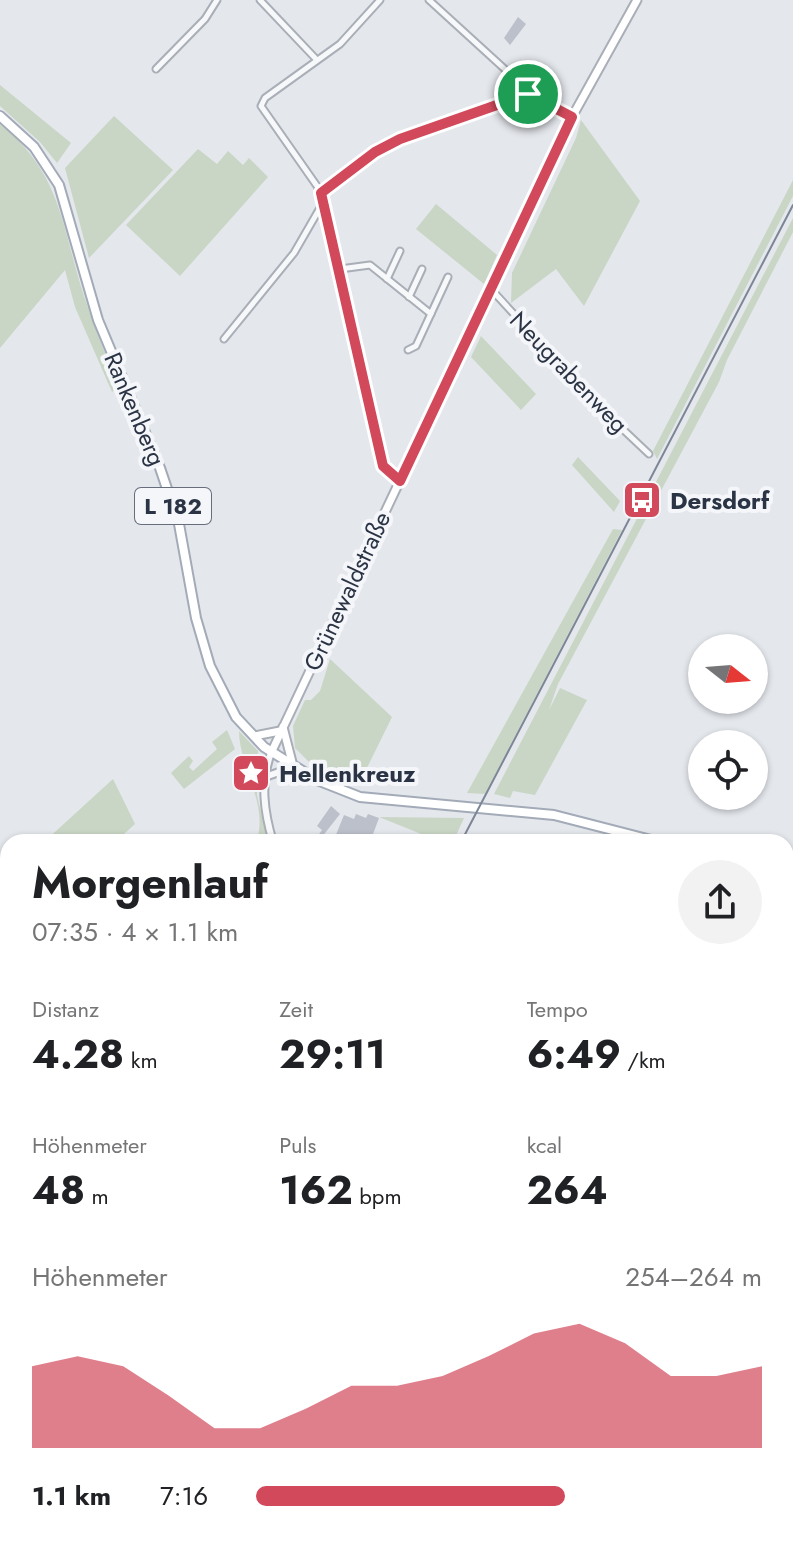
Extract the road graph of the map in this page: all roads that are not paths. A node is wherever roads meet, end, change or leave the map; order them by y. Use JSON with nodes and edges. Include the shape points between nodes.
{"nodes":[{"id":1,"x":217,"y":0,"type":"edge"},
{"id":2,"x":260,"y":0,"type":"edge"},
{"id":3,"x":380,"y":0,"type":"edge"},
{"id":4,"x":429,"y":0,"type":"edge"},
{"id":5,"x":637,"y":0,"type":"edge"},
{"id":6,"x":316,"y":59,"type":"junction"},
{"id":7,"x":156,"y":69,"type":"dead end"},
{"id":8,"x":528,"y":94,"type":"junction"},
{"id":9,"x":0,"y":116,"type":"edge"},
{"id":10,"x":572,"y":117,"type":"junction"},
{"id":11,"x":321,"y":193,"type":"junction"},
{"id":12,"x":324,"y":201,"type":"junction"},
{"id":13,"x":400,"y":251,"type":"dead end"},
{"id":14,"x":340,"y":269,"type":"junction"},
{"id":15,"x":422,"y":269,"type":"dead end"},
{"id":16,"x":448,"y":277,"type":"dead end"},
{"id":17,"x":387,"y":279,"type":"junction"},
{"id":18,"x":491,"y":289,"type":"junction"},
{"id":19,"x":409,"y":297,"type":"junction"},
{"id":20,"x":431,"y":314,"type":"junction"},
{"id":21,"x":224,"y":339,"type":"dead end"},
{"id":22,"x":408,"y":350,"type":"dead end"},
{"id":23,"x":649,"y":454,"type":"dead end"},
{"id":24,"x":400,"y":481,"type":"junction"},
{"id":25,"x":281,"y":728,"type":"junction"},
{"id":26,"x":254,"y":736,"type":"junction"},
{"id":27,"x":271,"y":753,"type":"junction"},
{"id":28,"x":293,"y":767,"type":"junction"},
{"id":29,"x":265,"y":777,"type":"junction"},
{"id":30,"x":271,"y":834,"type":"edge"},
{"id":31,"x":628,"y":834,"type":"edge"}],
"edges":[{"from":1,"to":7,"type":"street"},
{"from":2,"to":6,"type":"street"},
{"from":3,"to":6,"type":"street","via":[[348,36]]},
{"from":4,"to":8,"type":"street"},
{"from":5,"to":10,"type":"main road","name":"Grünewaldstraße"},
{"from":6,"to":11,"type":"street","via":[[261,106]]},
{"from":8,"to":10,"type":"street"},
{"from":8,"to":11,"type":"street","via":[[400,139]]},
{"from":9,"to":26,"type":"main road","name":"Rankenberg","number":"L 182","via":[[34,147],[59,185],[98,320],[179,524],[210,666],[236,717]]},
{"from":10,"to":18,"type":"main road","name":"Grünewaldstraße"},
{"from":11,"to":12,"type":"street"},
{"from":12,"to":14,"type":"street"},
{"from":12,"to":21,"type":"street","via":[[294,253]]},
{"from":13,"to":17,"type":"street"},
{"from":14,"to":17,"type":"street","via":[[370,265]]},
{"from":14,"to":24,"type":"street","via":[[383,466]]},
{"from":15,"to":19,"type":"street"},
{"from":16,"to":20,"type":"street"},
{"from":17,"to":19,"type":"street"},
{"from":18,"to":23,"type":"street","name":"Neugrabenweg"},
{"from":18,"to":24,"type":"main road","name":"Grünewaldstraße"},
{"from":19,"to":20,"type":"street"},
{"from":20,"to":22,"type":"street","via":[[416,346]]},
{"from":24,"to":25,"type":"main road","name":"Grünewaldstraße"},
{"from":25,"to":26,"type":"main road"},
{"from":25,"to":27,"type":"main road","name":"Grünewaldstraße"},
{"from":25,"to":28,"type":"main road"},
{"from":26,"to":27,"type":"main road","name":"Rankenberg","number":"L 182"},
{"from":27,"to":28,"type":"main road","name":"Rankenberg"},
{"from":27,"to":29,"type":"street"},
{"from":28,"to":29,"type":"street"},
{"from":28,"to":31,"type":"main road","name":"Rankenberg","via":[[360,797],[554,815]]},
{"from":29,"to":30,"type":"street","via":[[264,810]]}]}
